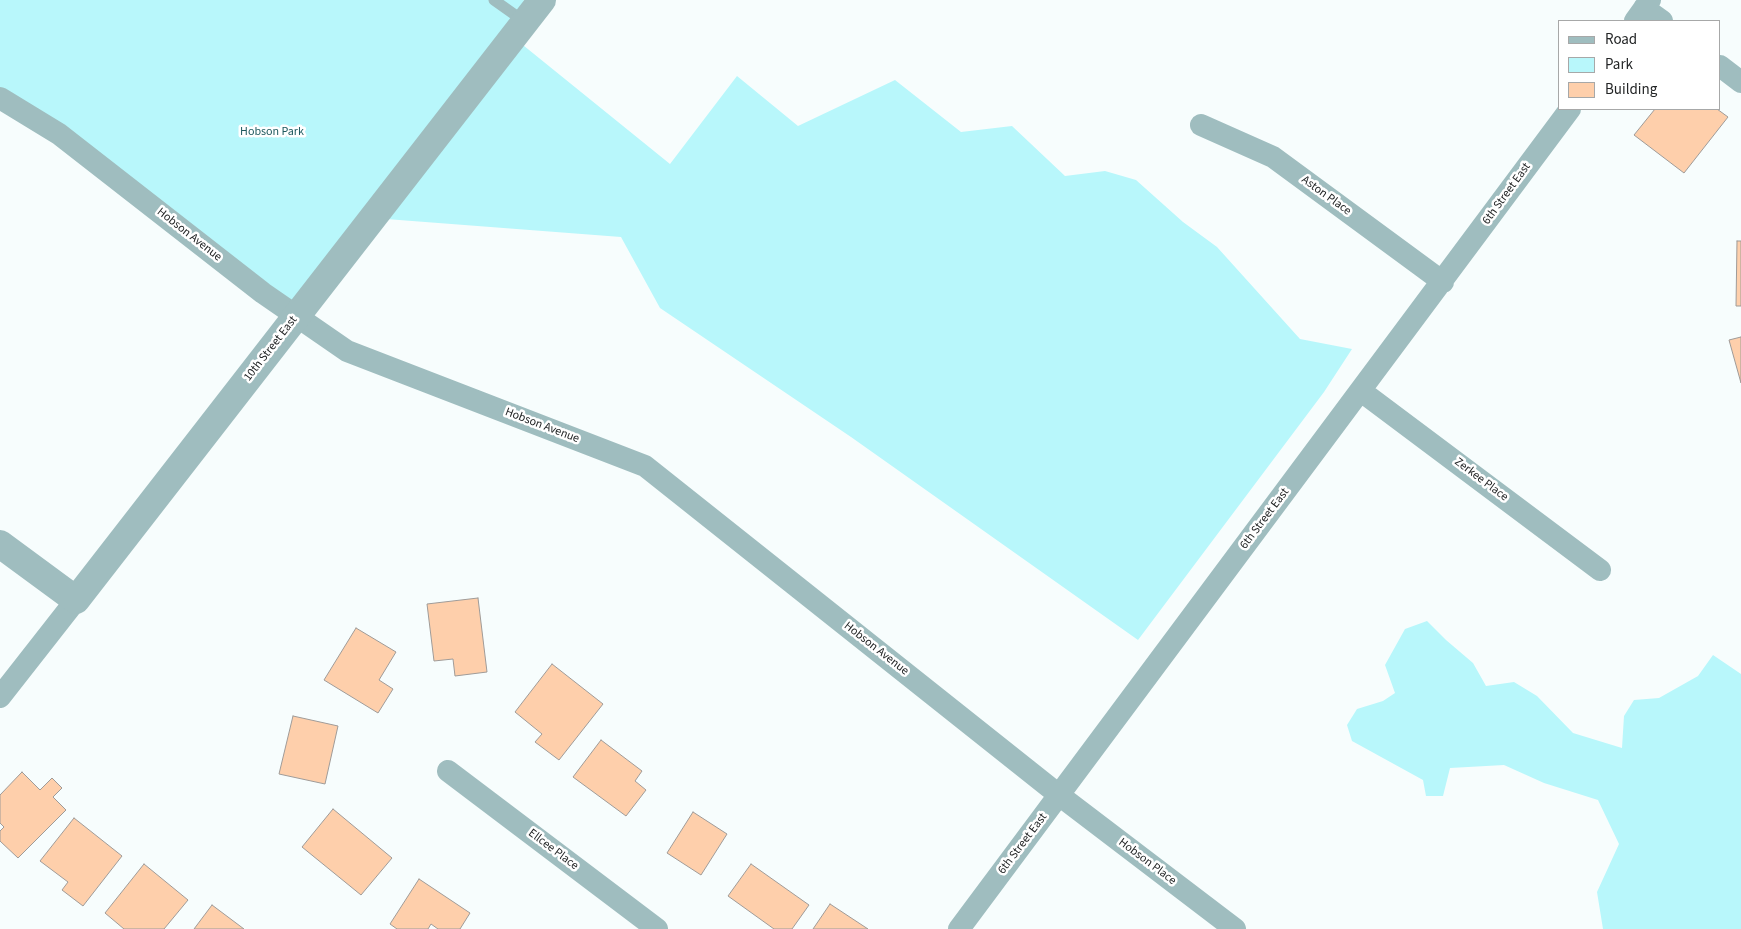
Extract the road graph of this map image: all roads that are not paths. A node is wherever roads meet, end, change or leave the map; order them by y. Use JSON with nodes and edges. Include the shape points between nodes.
{"nodes":[{"id":1,"x":494,"y":0,"type":"edge"},
{"id":2,"x":542,"y":0,"type":"edge"},
{"id":3,"x":525,"y":22,"type":"junction"},
{"id":4,"x":1721,"y":67,"type":"edge"},
{"id":5,"x":1741,"y":82,"type":"edge"},
{"id":6,"x":0,"y":98,"type":"edge"},
{"id":7,"x":1569,"y":110,"type":"edge"},
{"id":8,"x":1201,"y":125,"type":"dead end"},
{"id":9,"x":1443,"y":282,"type":"junction"},
{"id":10,"x":297,"y":316,"type":"junction"},
{"id":11,"x":1361,"y":391,"type":"junction"},
{"id":12,"x":0,"y":544,"type":"edge"},
{"id":13,"x":1600,"y":570,"type":"dead end"},
{"id":14,"x":76,"y":600,"type":"junction"},
{"id":15,"x":0,"y":697,"type":"edge"},
{"id":16,"x":448,"y":771,"type":"dead end"},
{"id":17,"x":1059,"y":795,"type":"junction"},
{"id":18,"x":657,"y":929,"type":"edge"},
{"id":19,"x":959,"y":929,"type":"edge"},
{"id":20,"x":1236,"y":929,"type":"edge"}],
"edges":[{"from":1,"to":3,"type":"lane"},
{"from":2,"to":3,"type":"street","name":"10th Street East"},
{"from":3,"to":10,"type":"street","name":"10th Street East"},
{"from":4,"to":5,"type":"street"},
{"from":6,"to":10,"type":"street","name":"Hobson Avenue","via":[[59,134]]},
{"from":7,"to":9,"type":"street","name":"6th Street East"},
{"from":8,"to":9,"type":"street","name":"Aston Place","via":[[1273,156]]},
{"from":9,"to":11,"type":"street","name":"6th Street East"},
{"from":10,"to":14,"type":"street","name":"10th Street East"},
{"from":10,"to":17,"type":"street","name":"Hobson Avenue","via":[[347,351],[645,466]]},
{"from":11,"to":13,"type":"street","name":"Zerkee Place"},
{"from":11,"to":17,"type":"street","name":"6th Street East"},
{"from":12,"to":14,"type":"street"},
{"from":14,"to":15,"type":"street","name":"10th Street East"},
{"from":16,"to":18,"type":"street","name":"Ellcee Place"},
{"from":17,"to":19,"type":"street","name":"6th Street East"},
{"from":17,"to":20,"type":"street","name":"Hobson Place"}]}
